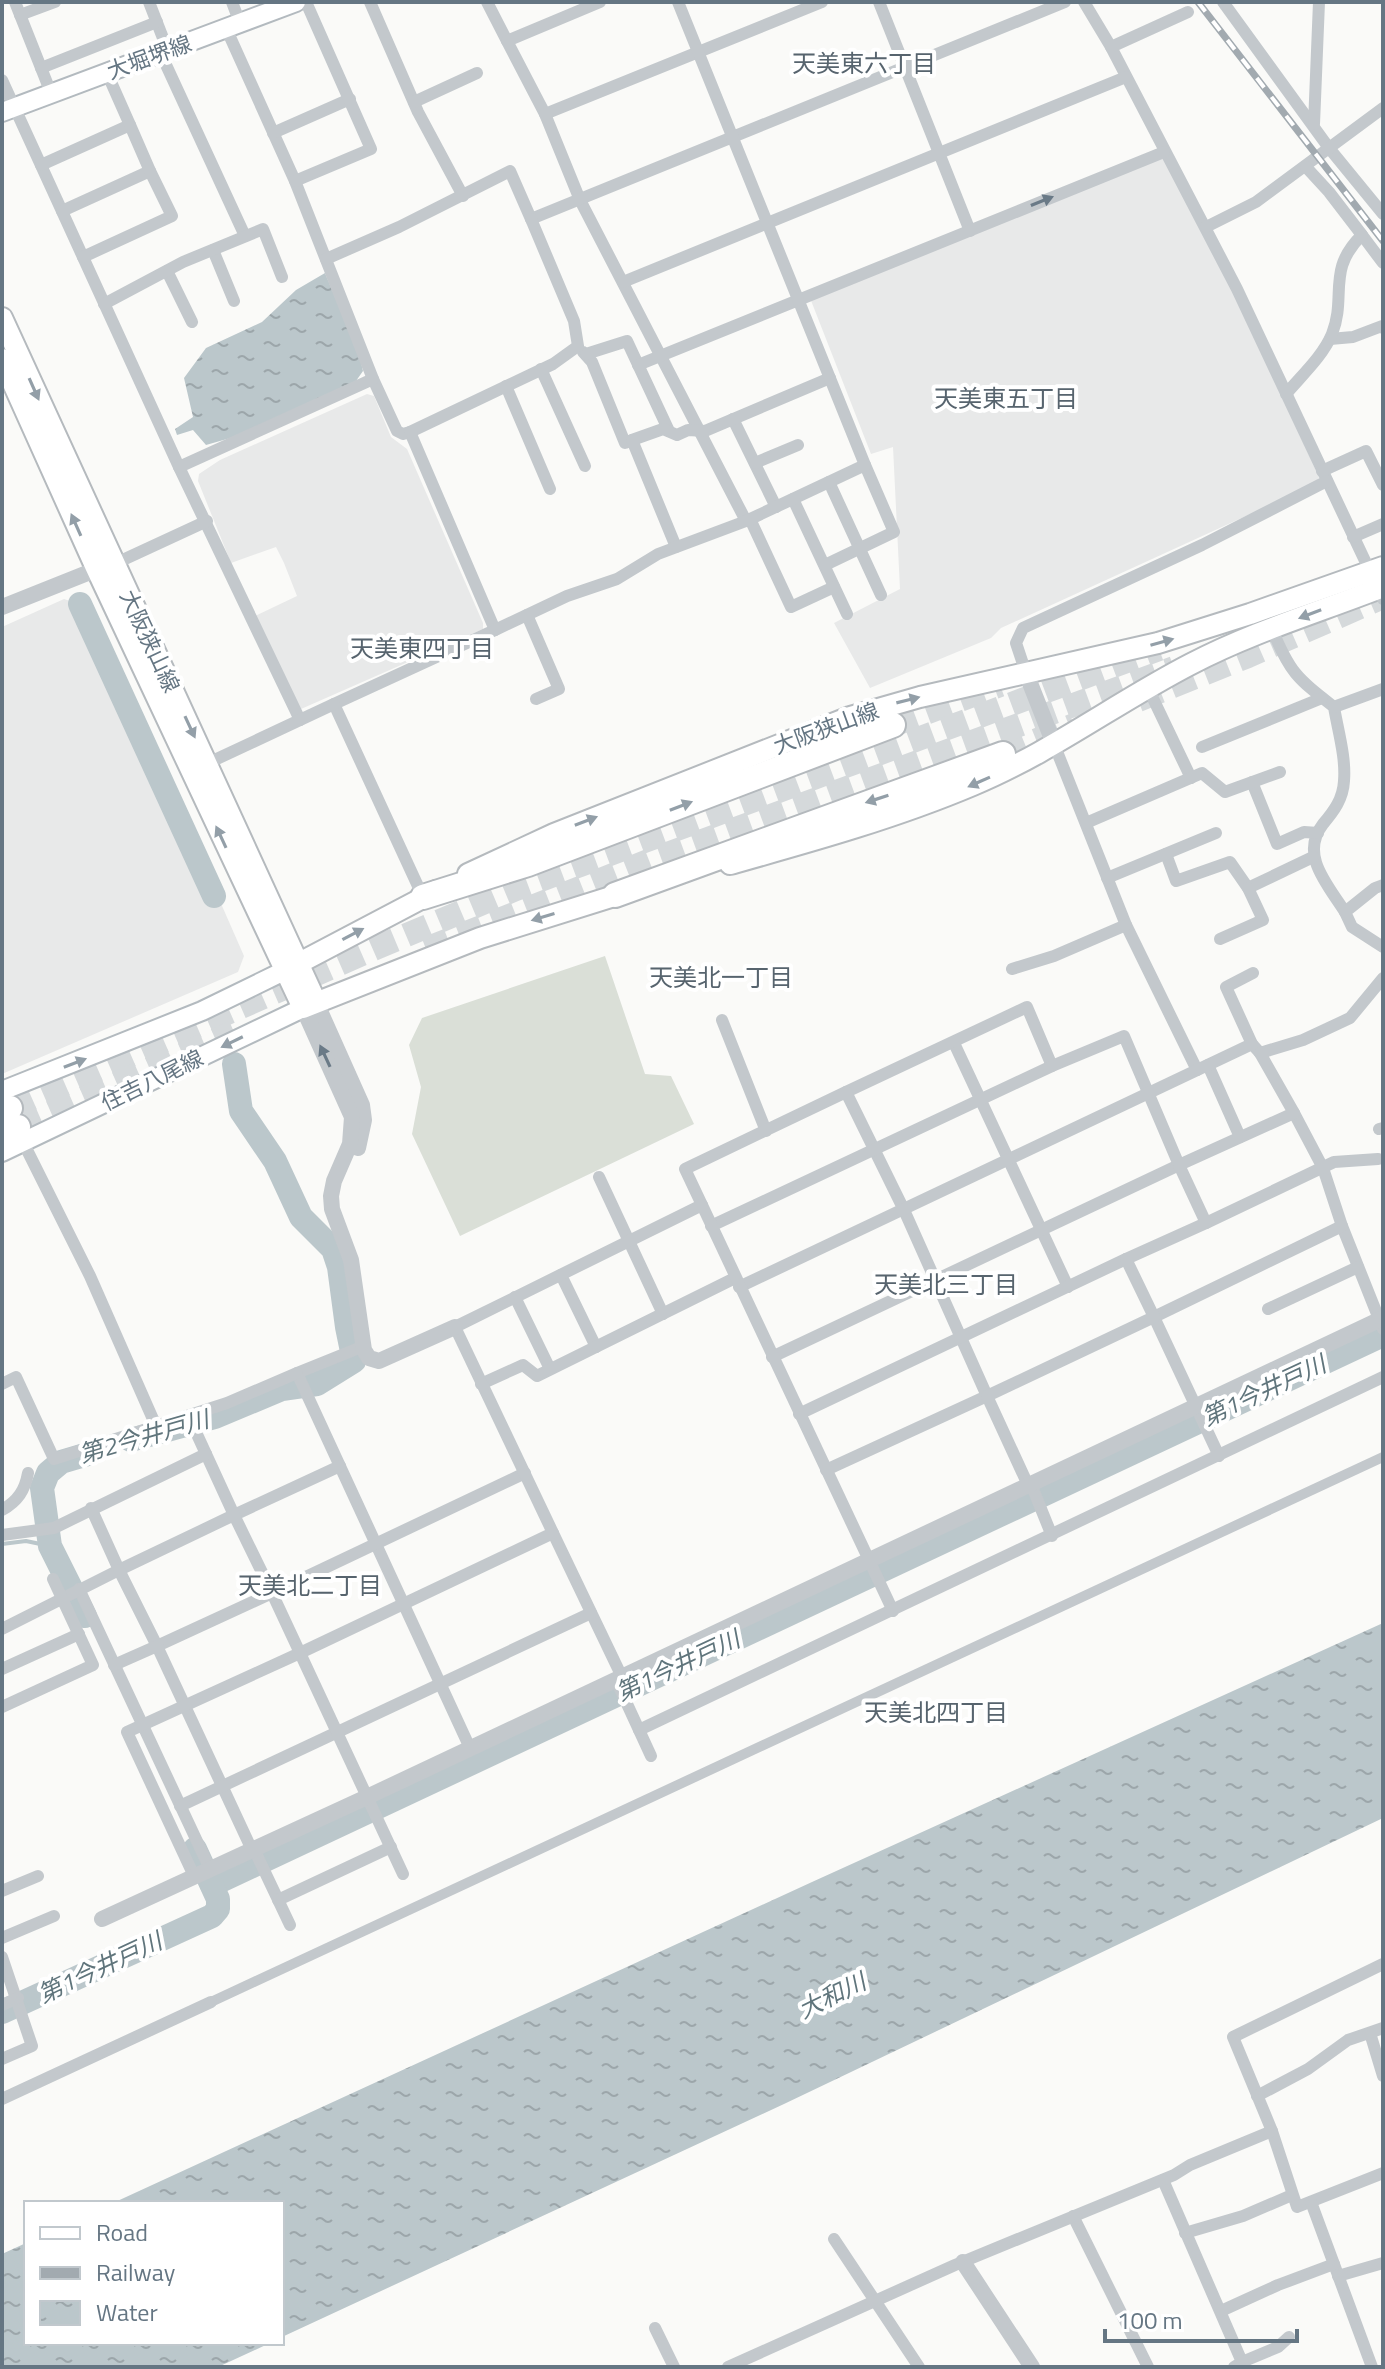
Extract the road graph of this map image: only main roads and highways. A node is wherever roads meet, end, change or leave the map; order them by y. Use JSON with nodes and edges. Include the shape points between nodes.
{"nodes":[{"id":1,"x":296,"y":2,"type":"edge"},
{"id":2,"x":8,"y":109,"type":"edge"},
{"id":3,"x":2,"y":318,"type":"edge"},
{"id":4,"x":2,"y":359,"type":"edge"},
{"id":5,"x":105,"y":566,"type":"junction"},
{"id":6,"x":1379,"y":583,"type":"edge"},
{"id":7,"x":893,"y":725,"type":"tunnel mouth"},
{"id":8,"x":1003,"y":754,"type":"tunnel mouth"},
{"id":9,"x":615,"y":895,"type":"junction"},
{"id":10,"x":423,"y":897,"type":"junction"},
{"id":11,"x":290,"y":967,"type":"junction"},
{"id":12,"x":310,"y":1005,"type":"junction"},
{"id":13,"x":10,"y":1119,"type":"edge"},
{"id":14,"x":2,"y":1152,"type":"edge"}],
"edges":[{"from":1,"to":2,"type":"main road","name":"大堀堺線"},
{"from":3,"to":5,"type":"main road","name":"大阪狭山線","one_way":true},
{"from":5,"to":4,"type":"main road","name":"大阪狭山線","one_way":true},
{"from":11,"to":5,"type":"main road","name":"大阪狭山線","one_way":true},
{"from":5,"to":11,"type":"main road","name":"大阪狭山線","one_way":true,"via":[[206,764]]},
{"from":6,"to":9,"type":"main road","one_way":true,"via":[[1221,649],[975,784],[773,852]]},
{"from":10,"to":6,"type":"main road","name":"大阪狭山線","one_way":true,"via":[[554,834],[850,717],[1119,653]]},
{"from":10,"to":7,"type":"highway","one_way":true,"via":[[528,864]]},
{"from":8,"to":9,"type":"highway","one_way":true},
{"from":9,"to":12,"type":"main road","one_way":true,"via":[[480,938]]},
{"from":11,"to":10,"type":"main road","name":"大阪狭山線","one_way":true},
{"from":11,"to":12,"type":"main road","name":"大阪狭山線"},
{"from":13,"to":11,"type":"main road","name":"住吉八尾線","one_way":true,"via":[[174,1022]]},
{"from":12,"to":13,"type":"main road","name":"住吉八尾線","one_way":true},
{"from":13,"to":14,"type":"main road","name":"住吉八尾線"}]}
